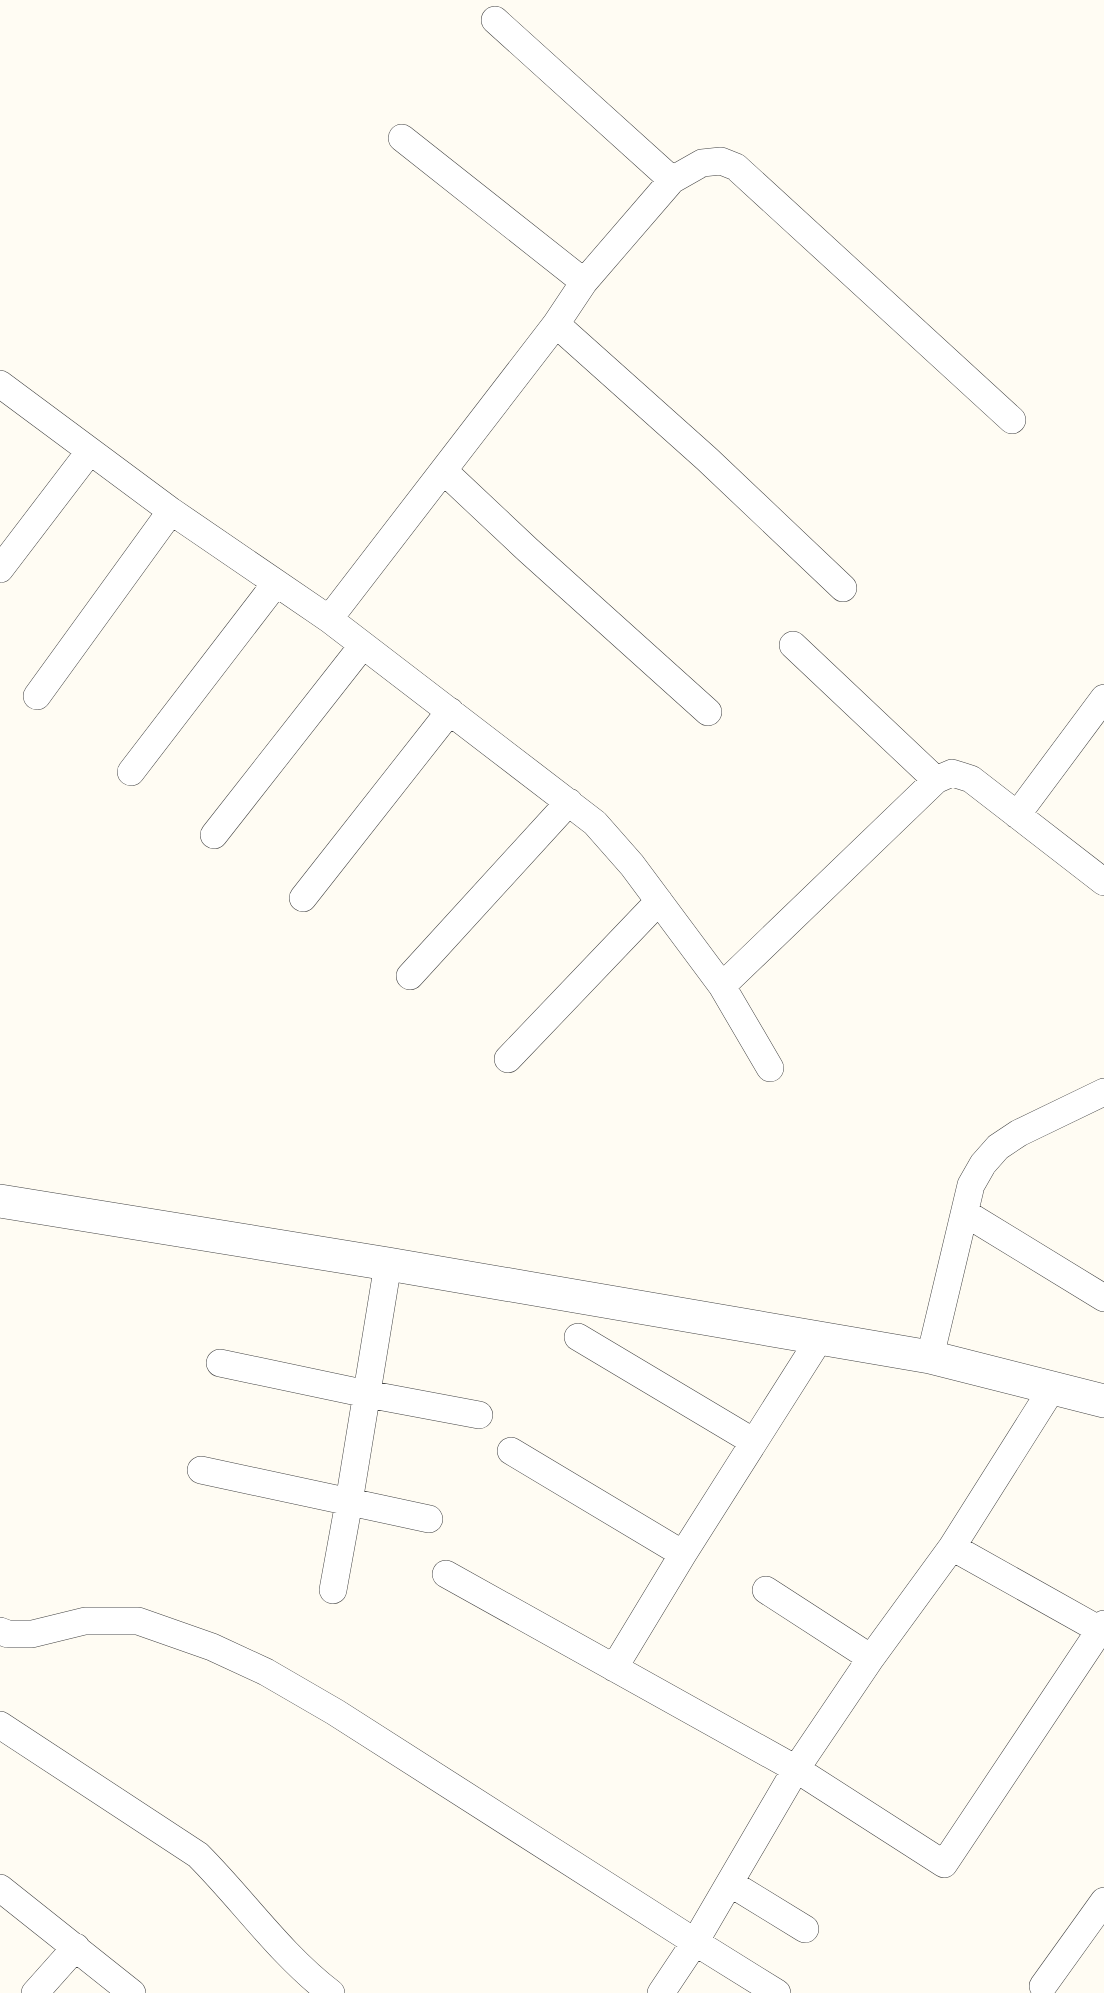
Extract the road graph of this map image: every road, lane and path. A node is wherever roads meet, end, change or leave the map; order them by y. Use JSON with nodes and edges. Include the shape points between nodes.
{"nodes":[{"id":1,"x":495,"y":20,"type":"dead end"},
{"id":2,"x":402,"y":138,"type":"dead end"},
{"id":3,"x":672,"y":180,"type":"junction"},
{"id":4,"x":584,"y":282,"type":"junction"},
{"id":5,"x":556,"y":324,"type":"junction"},
{"id":6,"x":0,"y":385,"type":"edge"},
{"id":7,"x":1012,"y":420,"type":"dead end"},
{"id":8,"x":90,"y":451,"type":"junction"},
{"id":9,"x":444,"y":471,"type":"junction"},
{"id":10,"x":171,"y":512,"type":"junction"},
{"id":11,"x":0,"y":569,"type":"edge"},
{"id":12,"x":276,"y":583,"type":"junction"},
{"id":13,"x":843,"y":588,"type":"dead end"},
{"id":14,"x":329,"y":619,"type":"junction"},
{"id":15,"x":363,"y":645,"type":"junction"},
{"id":16,"x":793,"y":645,"type":"dead end"},
{"id":17,"x":37,"y":696,"type":"dead end"},
{"id":18,"x":1104,"y":698,"type":"edge"},
{"id":19,"x":450,"y":711,"type":"junction"},
{"id":20,"x":708,"y":712,"type":"dead end"},
{"id":21,"x":131,"y":772,"type":"dead end"},
{"id":22,"x":936,"y":780,"type":"junction"},
{"id":23,"x":569,"y":802,"type":"junction"},
{"id":24,"x":1017,"y":814,"type":"junction"},
{"id":25,"x":214,"y":835,"type":"dead end"},
{"id":26,"x":1104,"y":882,"type":"edge"},
{"id":27,"x":303,"y":898,"type":"dead end"},
{"id":28,"x":659,"y":901,"type":"junction"},
{"id":29,"x":410,"y":976,"type":"dead end"},
{"id":30,"x":722,"y":986,"type":"junction"},
{"id":31,"x":508,"y":1059,"type":"dead end"},
{"id":32,"x":770,"y":1068,"type":"dead end"},
{"id":33,"x":1104,"y":1092,"type":"edge"},
{"id":34,"x":0,"y":1201,"type":"edge"},
{"id":35,"x":965,"y":1213,"type":"junction"},
{"id":36,"x":388,"y":1264,"type":"junction"},
{"id":37,"x":1104,"y":1298,"type":"edge"},
{"id":38,"x":578,"y":1336,"type":"dead end"},
{"id":39,"x":820,"y":1338,"type":"junction"},
{"id":40,"x":930,"y":1357,"type":"junction"},
{"id":41,"x":220,"y":1363,"type":"dead end"},
{"id":42,"x":1053,"y":1387,"type":"junction"},
{"id":43,"x":368,"y":1394,"type":"junction"},
{"id":44,"x":1104,"y":1401,"type":"edge"},
{"id":45,"x":479,"y":1415,"type":"dead end"},
{"id":46,"x":754,"y":1442,"type":"junction"},
{"id":47,"x":511,"y":1451,"type":"dead end"},
{"id":48,"x":201,"y":1470,"type":"dead end"},
{"id":49,"x":349,"y":1502,"type":"junction"},
{"id":50,"x":429,"y":1519,"type":"dead end"},
{"id":51,"x":952,"y":1547,"type":"junction"},
{"id":52,"x":683,"y":1554,"type":"junction"},
{"id":53,"x":446,"y":1574,"type":"dead end"},
{"id":54,"x":333,"y":1590,"type":"dead end"},
{"id":55,"x":766,"y":1590,"type":"dead end"},
{"id":56,"x":1102,"y":1627,"type":"edge"},
{"id":57,"x":0,"y":1631,"type":"edge"},
{"id":58,"x":871,"y":1658,"type":"junction"},
{"id":59,"x":614,"y":1668,"type":"junction"},
{"id":60,"x":0,"y":1725,"type":"edge"},
{"id":61,"x":796,"y":1769,"type":"junction"},
{"id":62,"x":730,"y":1883,"type":"junction"},
{"id":63,"x":0,"y":1888,"type":"edge"},
{"id":64,"x":1104,"y":1900,"type":"edge"},
{"id":65,"x":805,"y":1929,"type":"dead end"},
{"id":66,"x":695,"y":1942,"type":"junction"},
{"id":67,"x":76,"y":1947,"type":"junction"},
{"id":68,"x":1043,"y":1986,"type":"dead end"},
{"id":69,"x":35,"y":1993,"type":"edge"},
{"id":70,"x":132,"y":1993,"type":"edge"},
{"id":71,"x":331,"y":1993,"type":"edge"},
{"id":72,"x":661,"y":1993,"type":"edge"},
{"id":73,"x":777,"y":1993,"type":"edge"}],
"edges":[{"from":1,"to":3,"type":"street"},
{"from":2,"to":4,"type":"street"},
{"from":3,"to":4,"type":"street"},
{"from":3,"to":7,"type":"street","via":[[702,163],[721,161],[736,166]]},
{"from":4,"to":5,"type":"street"},
{"from":5,"to":9,"type":"street"},
{"from":5,"to":13,"type":"street"},
{"from":6,"to":8,"type":"street"},
{"from":8,"to":10,"type":"street"},
{"from":8,"to":11,"type":"street"},
{"from":9,"to":14,"type":"street"},
{"from":9,"to":20,"type":"street"},
{"from":10,"to":12,"type":"street"},
{"from":10,"to":17,"type":"street"},
{"from":12,"to":14,"type":"street"},
{"from":12,"to":21,"type":"street"},
{"from":14,"to":15,"type":"street"},
{"from":15,"to":19,"type":"street"},
{"from":15,"to":25,"type":"street"},
{"from":16,"to":22,"type":"street"},
{"from":18,"to":24,"type":"street"},
{"from":19,"to":23,"type":"street"},
{"from":19,"to":27,"type":"street"},
{"from":22,"to":24,"type":"street","via":[[952,773],[971,779]]},
{"from":22,"to":30,"type":"street"},
{"from":23,"to":28,"type":"street","via":[[616,844]]},
{"from":23,"to":29,"type":"street"},
{"from":24,"to":26,"type":"street"},
{"from":28,"to":30,"type":"street"},
{"from":28,"to":31,"type":"street"},
{"from":30,"to":32,"type":"street"},
{"from":33,"to":35,"type":"street","via":[[998,1147],[971,1185]]},
{"from":34,"to":36,"type":"street"},
{"from":35,"to":37,"type":"street"},
{"from":35,"to":40,"type":"street"},
{"from":36,"to":39,"type":"street"},
{"from":36,"to":43,"type":"street"},
{"from":38,"to":46,"type":"street"},
{"from":39,"to":40,"type":"street"},
{"from":39,"to":46,"type":"street"},
{"from":40,"to":42,"type":"street"},
{"from":41,"to":43,"type":"street"},
{"from":42,"to":44,"type":"street"},
{"from":42,"to":51,"type":"street"},
{"from":43,"to":45,"type":"street"},
{"from":43,"to":49,"type":"street"},
{"from":46,"to":52,"type":"street"},
{"from":47,"to":52,"type":"street"},
{"from":48,"to":49,"type":"street"},
{"from":49,"to":50,"type":"street"},
{"from":49,"to":54,"type":"street"},
{"from":51,"to":56,"type":"street"},
{"from":51,"to":58,"type":"street"},
{"from":52,"to":59,"type":"street"},
{"from":53,"to":59,"type":"street"},
{"from":55,"to":58,"type":"street"},
{"from":56,"to":61,"type":"street","via":[[944,1864]]},
{"from":57,"to":66,"type":"street","via":[[32,1634],[85,1621],[138,1622],[212,1647],[266,1672],[335,1712]]},
{"from":58,"to":61,"type":"street"},
{"from":59,"to":61,"type":"street"},
{"from":60,"to":71,"type":"street","via":[[198,1855],[285,1952]]},
{"from":61,"to":62,"type":"street"},
{"from":62,"to":65,"type":"street"},
{"from":62,"to":66,"type":"street"},
{"from":63,"to":67,"type":"street"},
{"from":64,"to":68,"type":"street"},
{"from":66,"to":72,"type":"street"},
{"from":66,"to":73,"type":"street"},
{"from":67,"to":69,"type":"street"},
{"from":67,"to":70,"type":"street"}]}
